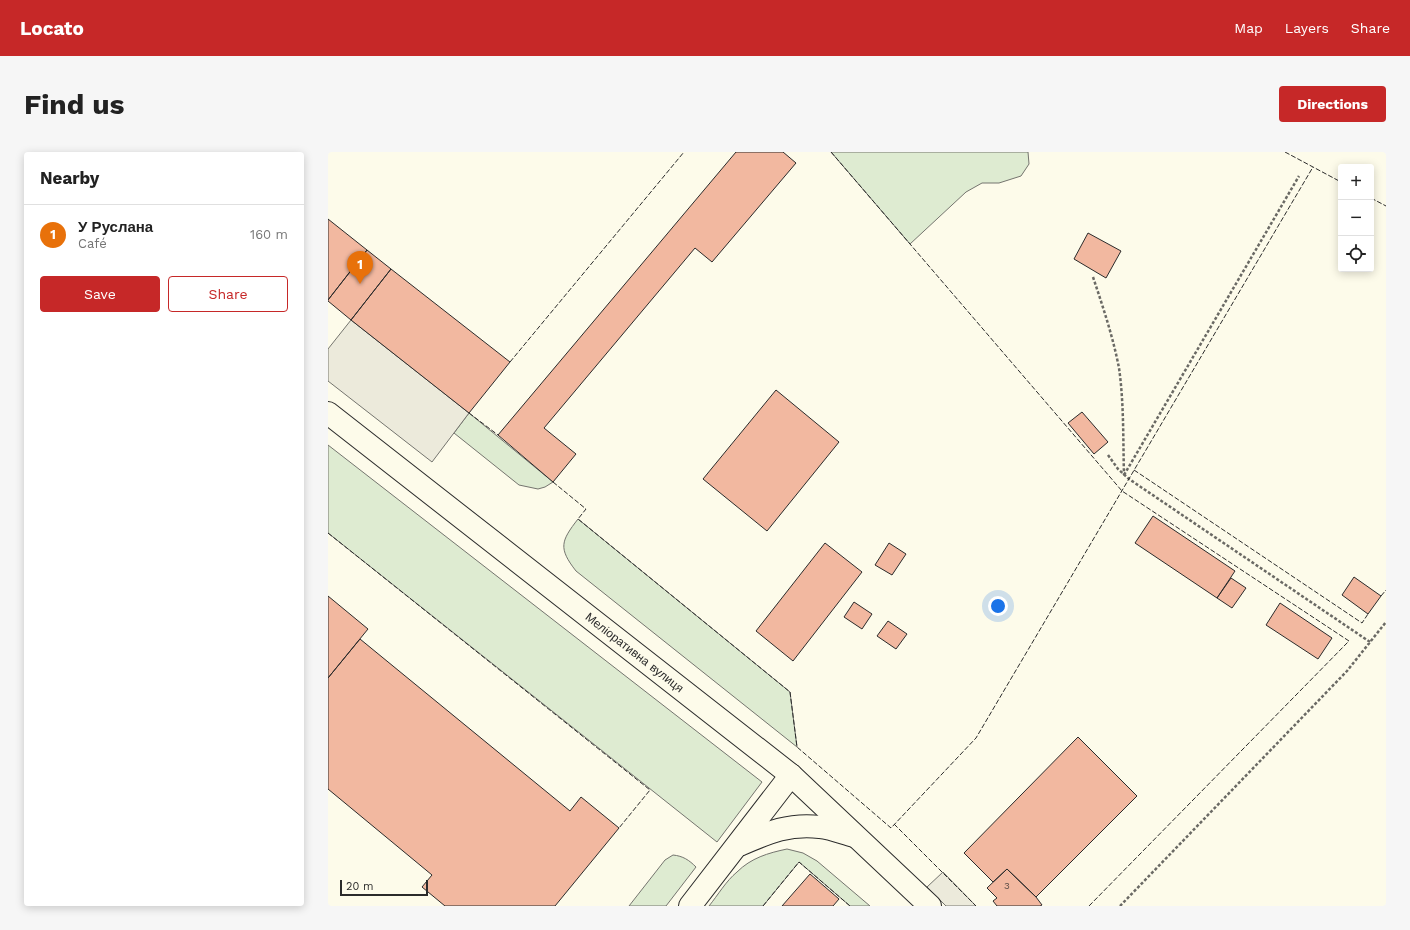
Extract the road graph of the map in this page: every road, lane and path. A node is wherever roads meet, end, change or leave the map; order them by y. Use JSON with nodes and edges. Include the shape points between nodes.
{"nodes":[{"id":1,"x":1299,"y":176,"type":"dead end"},
{"id":2,"x":1094,"y":277,"type":"dead end"},
{"id":3,"x":328,"y":413,"type":"edge"},
{"id":4,"x":1108,"y":455,"type":"dead end"},
{"id":5,"x":1124,"y":475,"type":"junction"},
{"id":6,"x":1386,"y":622,"type":"edge"},
{"id":7,"x":1370,"y":642,"type":"junction"},
{"id":8,"x":791,"y":776,"type":"junction"},
{"id":9,"x":856,"y":837,"type":"junction"},
{"id":10,"x":738,"y":846,"type":"junction"},
{"id":11,"x":690,"y":906,"type":"edge"},
{"id":12,"x":930,"y":906,"type":"edge"},
{"id":13,"x":1120,"y":906,"type":"edge"}],
"edges":[{"from":1,"to":5,"type":"path"},
{"from":2,"to":5,"type":"path","via":[[1115,347],[1119,370]]},
{"from":3,"to":8,"type":"street","name":"Меліоративна вулиця"},
{"from":4,"to":5,"type":"path"},
{"from":5,"to":7,"type":"path"},
{"from":6,"to":7,"type":"path"},
{"from":7,"to":13,"type":"path","via":[[1348,671]]},
{"from":8,"to":9,"type":"street","name":"Меліоративна вулиця"},
{"from":8,"to":10,"type":"street"},
{"from":9,"to":10,"type":"street","via":[[821,827],[796,826],[771,831]]},
{"from":9,"to":12,"type":"street","name":"Меліоративна вулиця"},
{"from":10,"to":11,"type":"street"}]}
